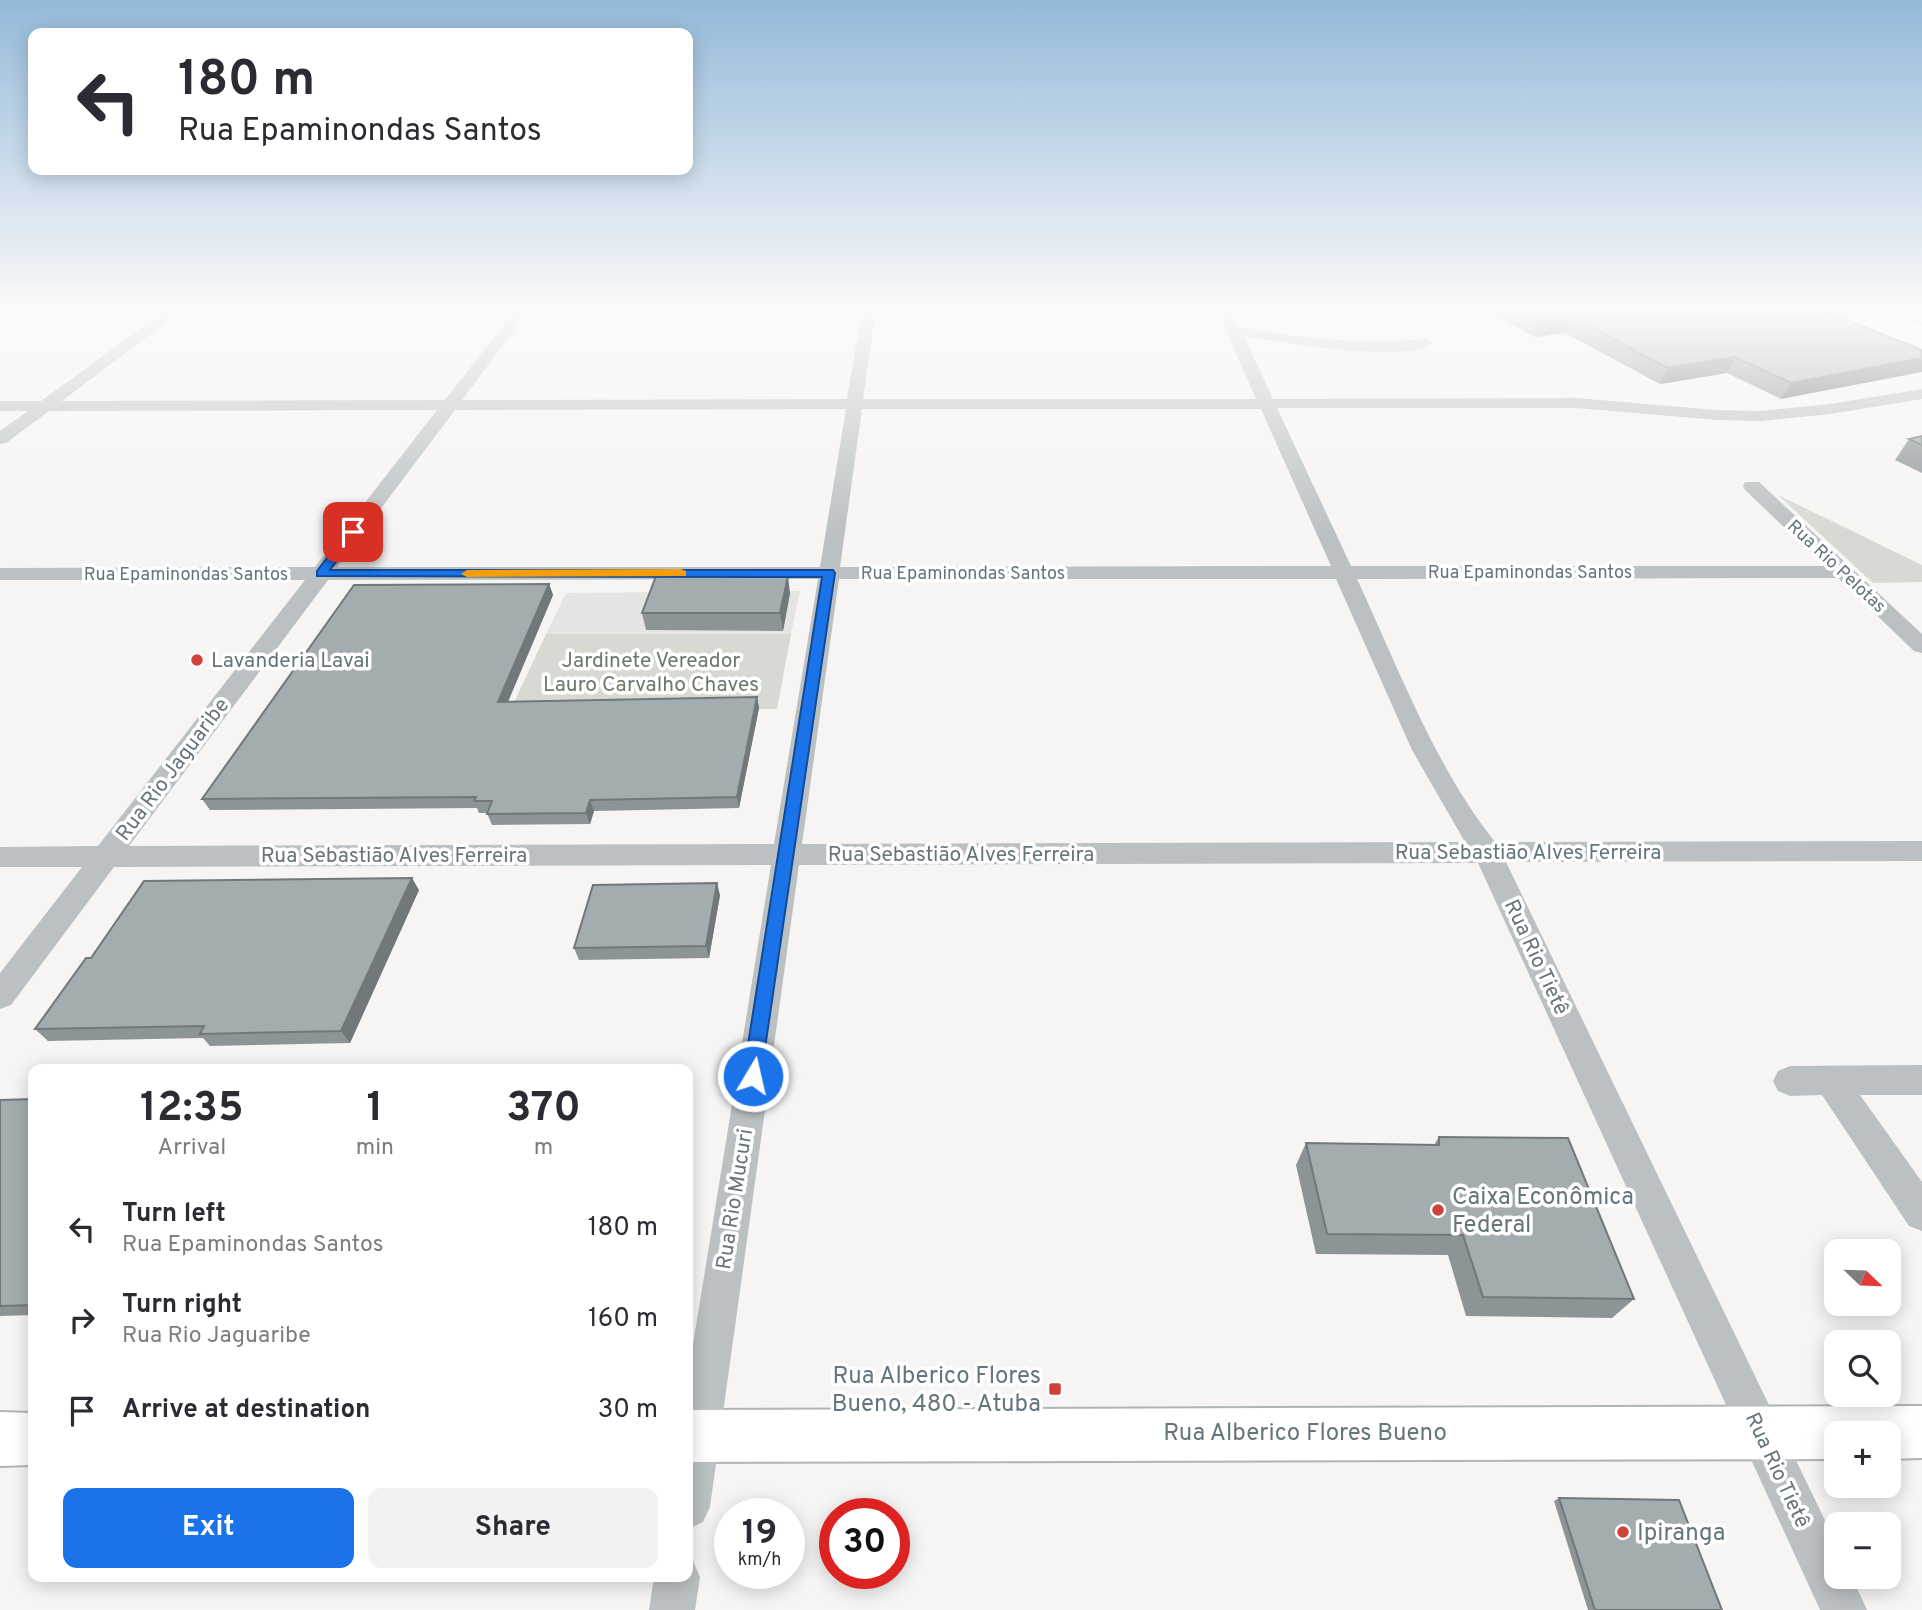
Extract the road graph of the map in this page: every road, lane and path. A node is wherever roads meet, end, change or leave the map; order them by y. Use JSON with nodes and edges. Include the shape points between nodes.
{"nodes":[{"id":1,"x":74,"y":384,"type":"edge"},
{"id":2,"x":465,"y":384,"type":"edge"},
{"id":3,"x":857,"y":384,"type":"edge"},
{"id":4,"x":1258,"y":384,"type":"edge"},
{"id":5,"x":1922,"y":394,"type":"edge"},
{"id":6,"x":1267,"y":404,"type":"junction"},
{"id":7,"x":449,"y":405,"type":"junction"},
{"id":8,"x":854,"y":405,"type":"junction"},
{"id":9,"x":0,"y":406,"type":"edge"},
{"id":10,"x":44,"y":406,"type":"junction"},
{"id":11,"x":0,"y":439,"type":"edge"},
{"id":12,"x":1752,"y":486,"type":"dead end"},
{"id":13,"x":1344,"y":572,"type":"junction"},
{"id":14,"x":1843,"y":572,"type":"junction"},
{"id":15,"x":829,"y":573,"type":"junction"},
{"id":16,"x":0,"y":574,"type":"edge"},
{"id":17,"x":321,"y":574,"type":"junction"},
{"id":18,"x":1922,"y":646,"type":"edge"},
{"id":19,"x":1922,"y":851,"type":"edge"},
{"id":20,"x":1487,"y":852,"type":"junction"},
{"id":21,"x":786,"y":854,"type":"junction"},
{"id":22,"x":106,"y":856,"type":"junction"},
{"id":23,"x":0,"y":857,"type":"edge"},
{"id":24,"x":0,"y":996,"type":"edge"},
{"id":25,"x":1922,"y":1080,"type":"edge"},
{"id":26,"x":1790,"y":1081,"type":"dead end"},
{"id":27,"x":1831,"y":1081,"type":"junction"},
{"id":28,"x":1922,"y":1213,"type":"edge"},
{"id":29,"x":1760,"y":1431,"type":"junction"},
{"id":30,"x":1922,"y":1432,"type":"edge"},
{"id":31,"x":693,"y":1436,"type":"edge"},
{"id":32,"x":0,"y":1439,"type":"edge"},
{"id":33,"x":28,"y":1439,"type":"edge"},
{"id":34,"x":676,"y":1582,"type":"edge"},
{"id":35,"x":672,"y":1610,"type":"edge"},
{"id":36,"x":1844,"y":1610,"type":"edge"}],
"edges":[{"from":1,"to":10,"type":"street"},
{"from":2,"to":7,"type":"street","name":"Rua Rio Jaguaribe"},
{"from":3,"to":8,"type":"street","name":"Rua Rio Mucuri"},
{"from":4,"to":6,"type":"street","name":"Rua Rio Tietê"},
{"from":5,"to":6,"type":"street","via":[[1755,416],[1586,403]]},
{"from":6,"to":8,"type":"street"},
{"from":6,"to":13,"type":"street","name":"Rua Rio Tietê"},
{"from":7,"to":8,"type":"street"},
{"from":7,"to":10,"type":"street"},
{"from":7,"to":17,"type":"street","name":"Rua Rio Jaguaribe"},
{"from":8,"to":15,"type":"street","name":"Rua Rio Mucuri"},
{"from":9,"to":10,"type":"street"},
{"from":10,"to":11,"type":"street"},
{"from":12,"to":14,"type":"street","name":"Rua Rio Pelotas"},
{"from":13,"to":14,"type":"street","name":"Rua Epaminondas Santos"},
{"from":13,"to":15,"type":"street","name":"Rua Epaminondas Santos"},
{"from":13,"to":20,"type":"street","name":"Rua Rio Tietê","via":[[1424,750]]},
{"from":14,"to":18,"type":"street","name":"Rua Rio Pelotas"},
{"from":15,"to":17,"type":"street","name":"Rua Epaminondas Santos"},
{"from":15,"to":21,"type":"street","name":"Rua Rio Mucuri"},
{"from":16,"to":17,"type":"street","name":"Rua Epaminondas Santos"},
{"from":17,"to":22,"type":"street","name":"Rua Rio Jaguaribe"},
{"from":19,"to":20,"type":"street","name":"Rua Sebastião Alves Ferreira"},
{"from":20,"to":21,"type":"street","name":"Rua Sebastião Alves Ferreira"},
{"from":20,"to":29,"type":"street","name":"Rua Rio Tietê"},
{"from":21,"to":22,"type":"street","name":"Rua Sebastião Alves Ferreira"},
{"from":21,"to":31,"type":"street","name":"Rua Rio Mucuri"},
{"from":22,"to":23,"type":"street","name":"Rua Sebastião Alves Ferreira"},
{"from":22,"to":24,"type":"street","name":"Rua Rio Jaguaribe"},
{"from":25,"to":27,"type":"street"},
{"from":26,"to":27,"type":"street"},
{"from":27,"to":28,"type":"street"},
{"from":29,"to":30,"type":"main road","name":"Rua Alberico Flores Bueno"},
{"from":29,"to":31,"type":"main road","name":"Rua Alberico Flores Bueno"},
{"from":29,"to":36,"type":"street","name":"Rua Rio Tietê"},
{"from":32,"to":33,"type":"main road"},
{"from":34,"to":35,"type":"street"}]}
